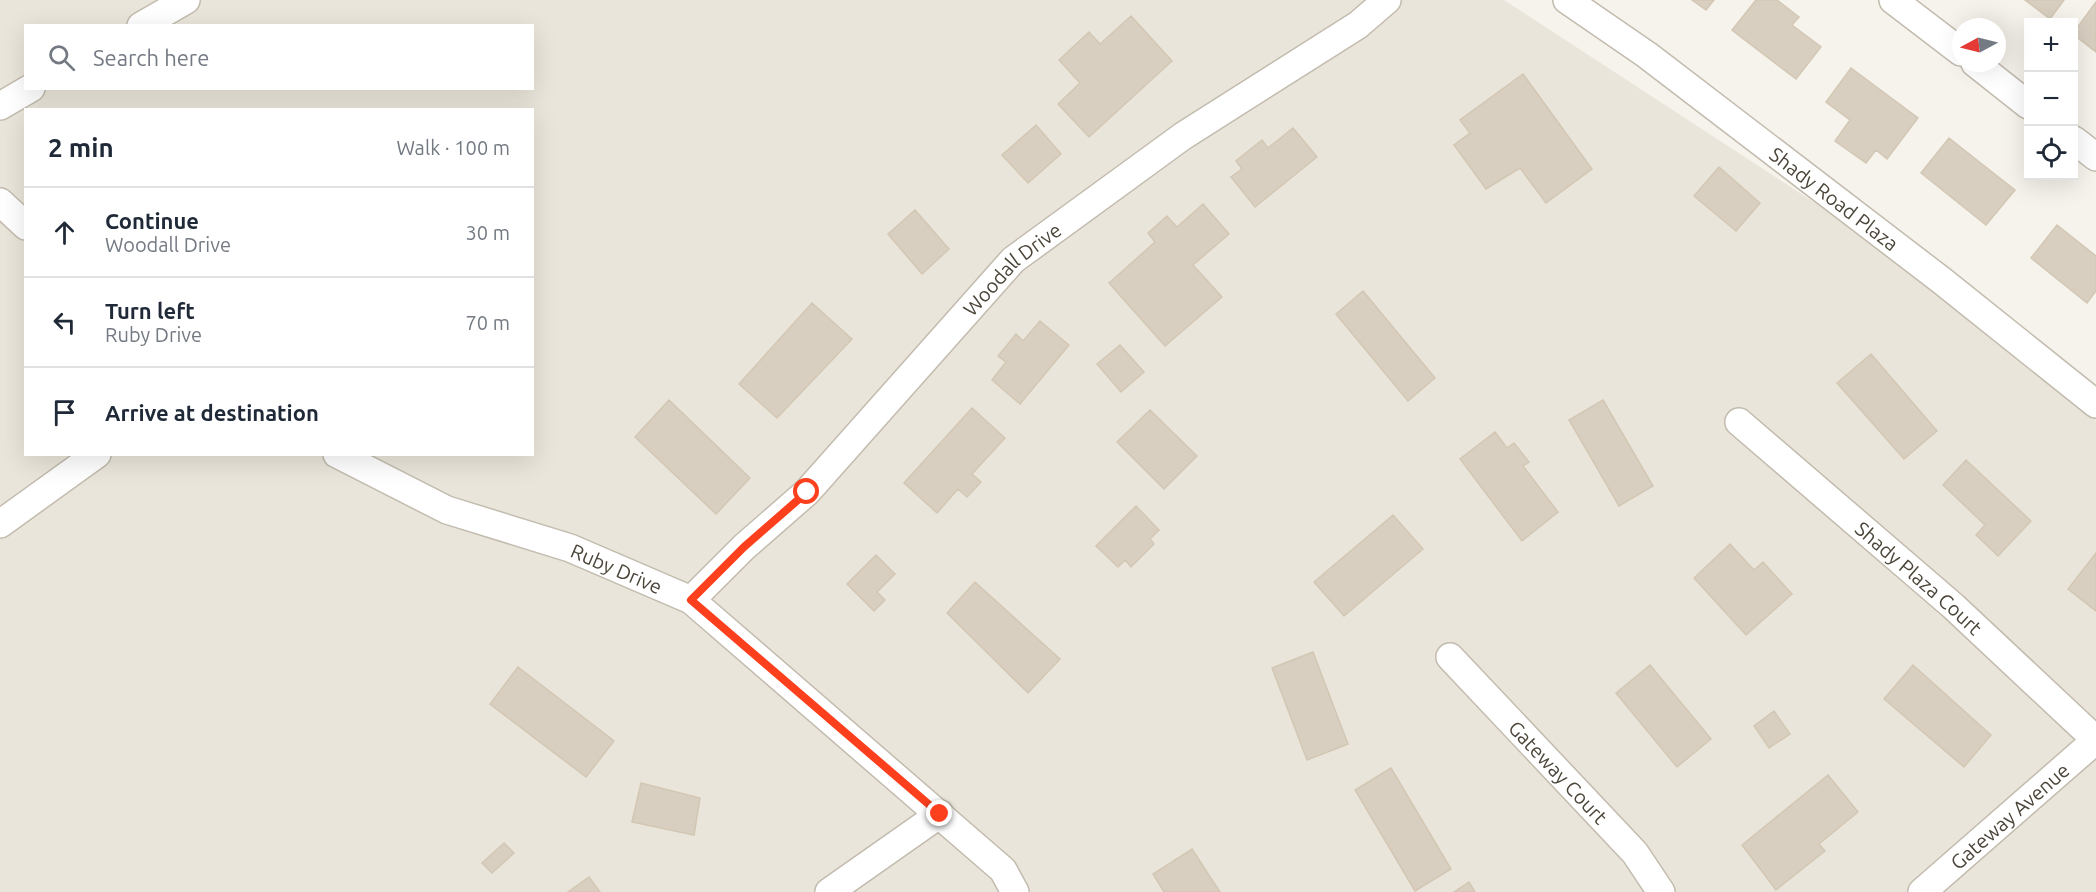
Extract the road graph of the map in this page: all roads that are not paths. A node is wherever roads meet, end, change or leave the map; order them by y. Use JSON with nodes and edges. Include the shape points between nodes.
{"nodes":[{"id":1,"x":186,"y":0,"type":"edge"},
{"id":2,"x":1387,"y":0,"type":"edge"},
{"id":3,"x":1567,"y":0,"type":"edge"},
{"id":4,"x":1893,"y":0,"type":"edge"},
{"id":5,"x":144,"y":24,"type":"edge"},
{"id":6,"x":1952,"y":45,"type":"edge"},
{"id":7,"x":1986,"y":72,"type":"edge"},
{"id":8,"x":28,"y":90,"type":"edge"},
{"id":9,"x":2024,"y":102,"type":"edge"},
{"id":10,"x":0,"y":106,"type":"edge"},
{"id":11,"x":2078,"y":144,"type":"edge"},
{"id":12,"x":2096,"y":157,"type":"edge"},
{"id":13,"x":0,"y":202,"type":"edge"},
{"id":14,"x":24,"y":224,"type":"edge"},
{"id":15,"x":2096,"y":404,"type":"edge"},
{"id":16,"x":1739,"y":422,"type":"dead end"},
{"id":17,"x":94,"y":456,"type":"edge"},
{"id":18,"x":341,"y":456,"type":"edge"},
{"id":19,"x":0,"y":524,"type":"edge"},
{"id":20,"x":691,"y":600,"type":"junction"},
{"id":21,"x":1450,"y":657,"type":"dead end"},
{"id":22,"x":2096,"y":740,"type":"edge"},
{"id":23,"x":940,"y":814,"type":"junction"},
{"id":24,"x":829,"y":892,"type":"edge"},
{"id":25,"x":1015,"y":892,"type":"edge"},
{"id":26,"x":1661,"y":892,"type":"edge"},
{"id":27,"x":1922,"y":892,"type":"edge"}],
"edges":[{"from":1,"to":5,"type":"street"},
{"from":2,"to":20,"type":"street","name":"Woodall Drive","via":[[1358,25],[1183,136],[1013,260],[807,492]]},
{"from":3,"to":15,"type":"street","name":"Shady Road Plaza","via":[[1676,77]]},
{"from":4,"to":6,"type":"street"},
{"from":7,"to":9,"type":"street"},
{"from":8,"to":10,"type":"street"},
{"from":11,"to":12,"type":"street"},
{"from":13,"to":14,"type":"street"},
{"from":16,"to":22,"type":"street","name":"Shady Plaza Court","via":[[1953,606]]},
{"from":17,"to":19,"type":"street"},
{"from":18,"to":20,"type":"street","name":"Ruby Drive","via":[[447,510],[570,548]]},
{"from":20,"to":23,"type":"street","name":"Ruby Drive"},
{"from":21,"to":26,"type":"street","name":"Gateway Court","via":[[1635,853]]},
{"from":22,"to":27,"type":"street","name":"Gateway Avenue"},
{"from":23,"to":24,"type":"street"},
{"from":23,"to":25,"type":"street","name":"Ruby Drive","via":[[1003,870]]}]}
